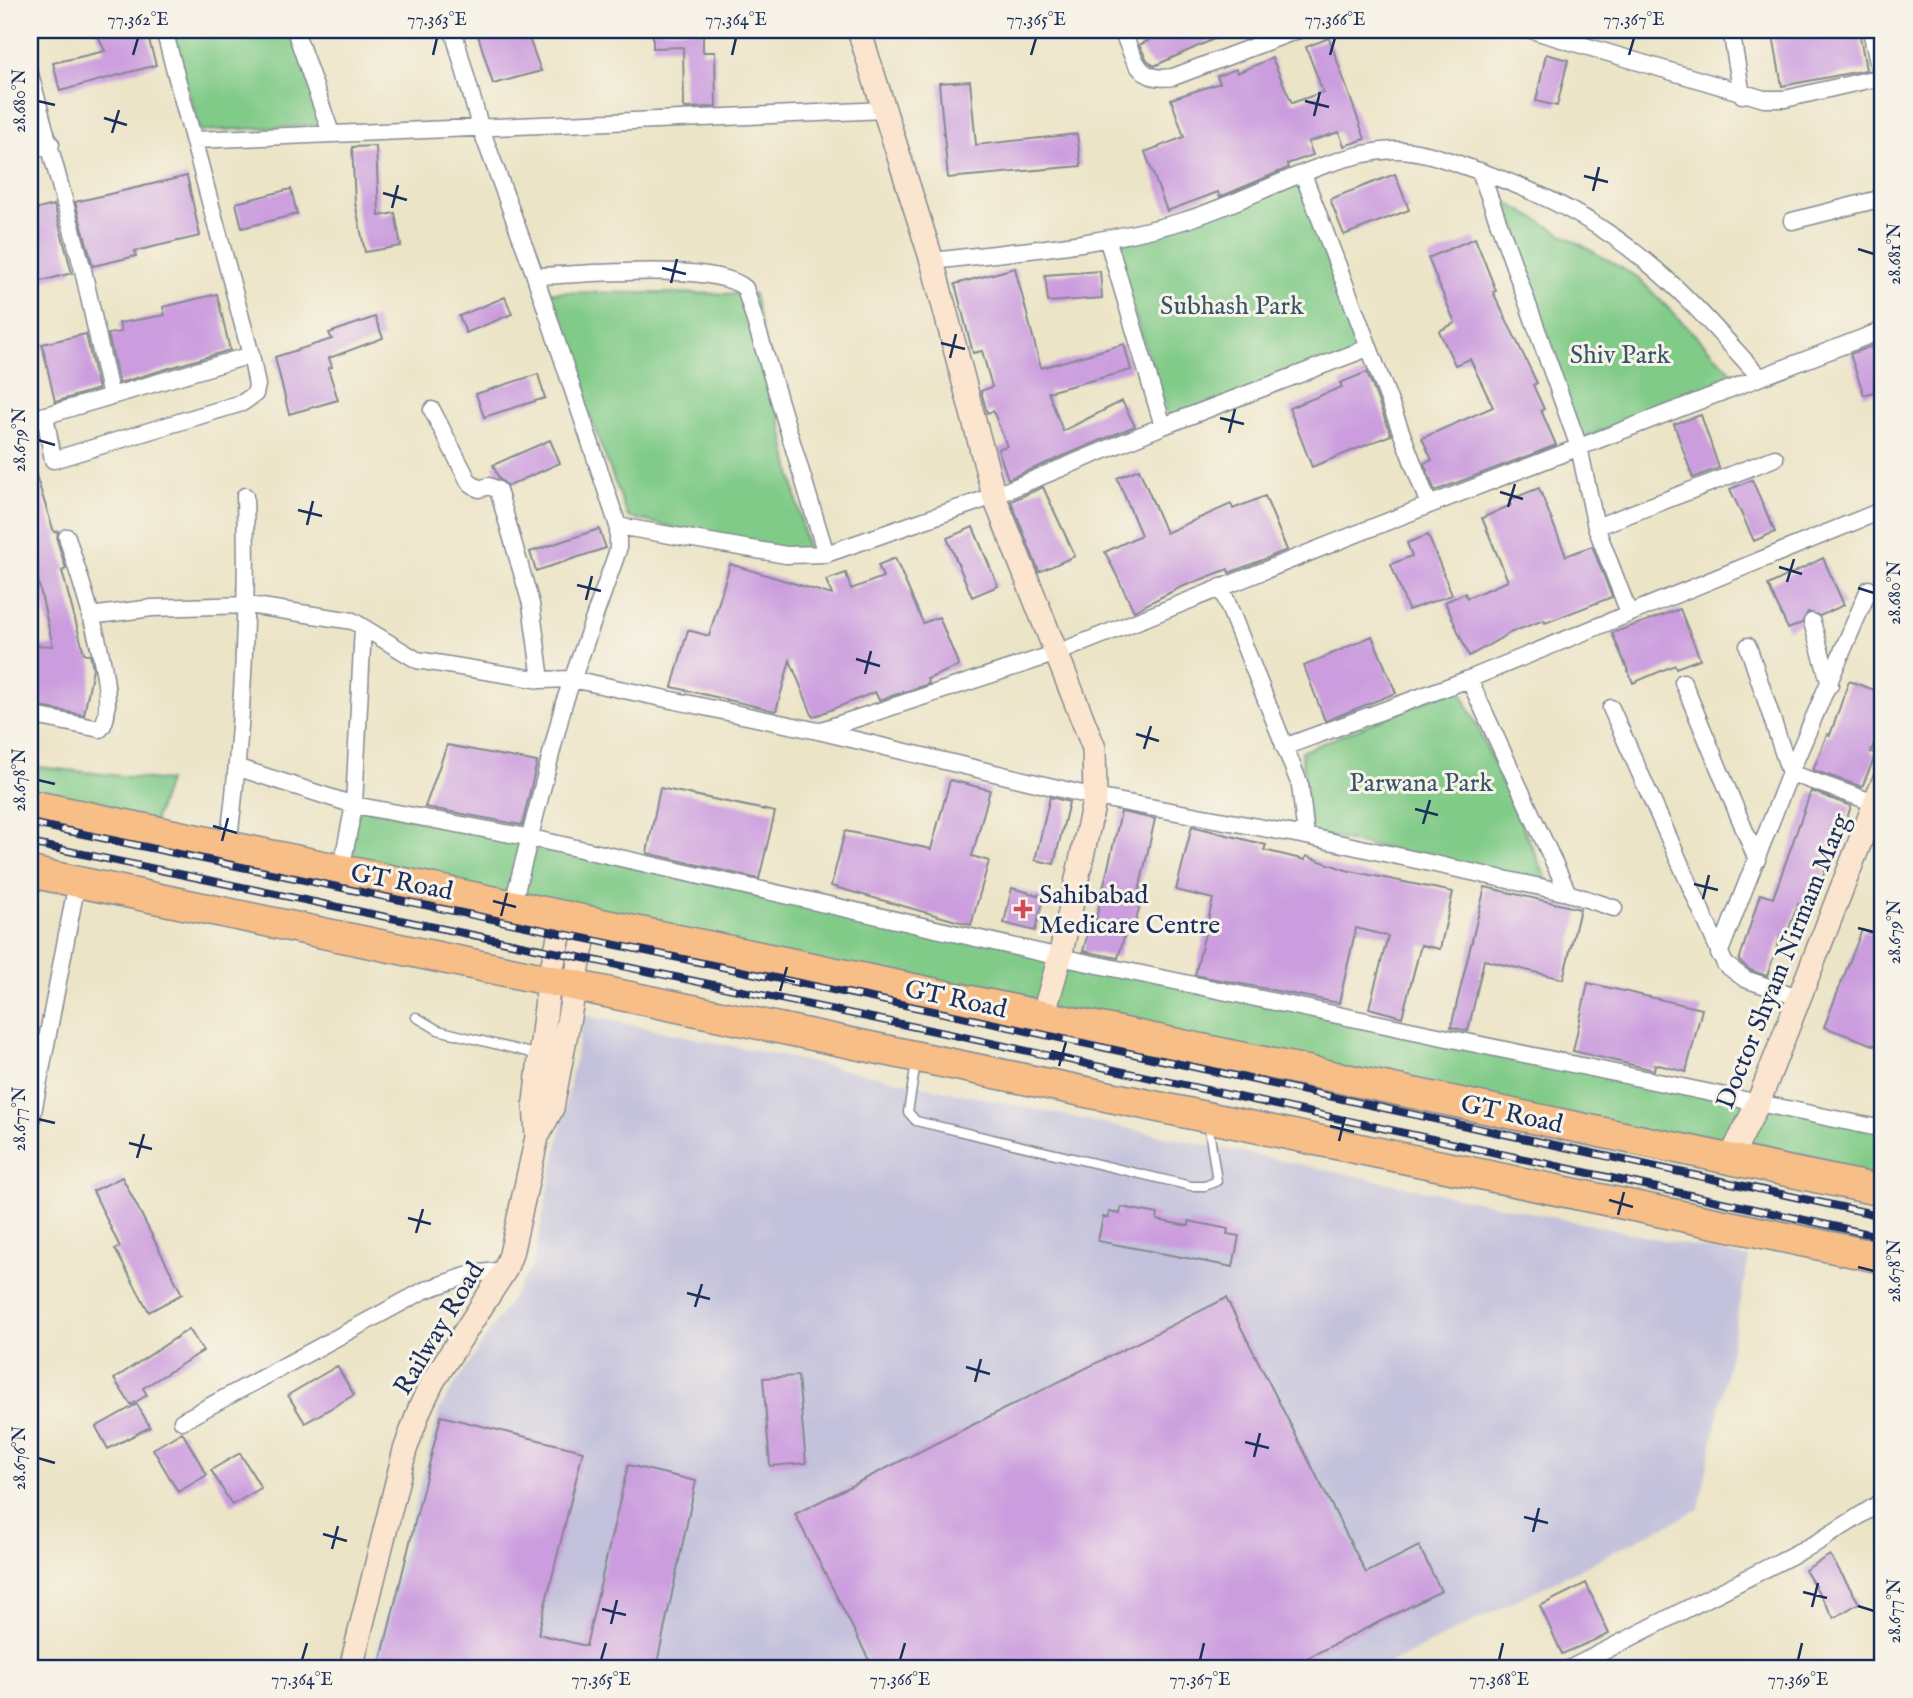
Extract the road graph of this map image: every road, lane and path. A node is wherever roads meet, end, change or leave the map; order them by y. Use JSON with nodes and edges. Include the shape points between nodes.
{"nodes":[{"id":1,"x":164,"y":30,"type":"edge"},
{"id":2,"x":295,"y":30,"type":"edge"},
{"id":3,"x":453,"y":30,"type":"edge"},
{"id":4,"x":859,"y":30,"type":"edge"},
{"id":5,"x":1122,"y":30,"type":"edge"},
{"id":6,"x":1298,"y":30,"type":"edge"},
{"id":7,"x":1531,"y":30,"type":"edge"},
{"id":8,"x":1731,"y":30,"type":"edge"},
{"id":9,"x":1871,"y":30,"type":"edge"},
{"id":10,"x":1264,"y":36,"type":"edge"},
{"id":11,"x":30,"y":74,"type":"edge"},
{"id":12,"x":1742,"y":94,"type":"junction"},
{"id":13,"x":886,"y":110,"type":"junction"},
{"id":14,"x":480,"y":126,"type":"junction"},
{"id":15,"x":331,"y":133,"type":"junction"},
{"id":16,"x":195,"y":140,"type":"junction"},
{"id":17,"x":51,"y":144,"type":"junction"},
{"id":18,"x":30,"y":149,"type":"edge"},
{"id":19,"x":1480,"y":171,"type":"junction"},
{"id":20,"x":1303,"y":174,"type":"junction"},
{"id":21,"x":1883,"y":198,"type":"edge"},
{"id":22,"x":1792,"y":221,"type":"dead end"},
{"id":23,"x":1108,"y":241,"type":"junction"},
{"id":24,"x":932,"y":261,"type":"junction"},
{"id":25,"x":535,"y":276,"type":"junction"},
{"id":26,"x":1883,"y":330,"type":"edge"},
{"id":27,"x":1368,"y":348,"type":"junction"},
{"id":28,"x":251,"y":355,"type":"junction"},
{"id":29,"x":1759,"y":376,"type":"junction"},
{"id":30,"x":111,"y":397,"type":"junction"},
{"id":31,"x":432,"y":410,"type":"dead end"},
{"id":32,"x":37,"y":418,"type":"edge"},
{"id":33,"x":1163,"y":426,"type":"junction"},
{"id":34,"x":1578,"y":447,"type":"junction"},
{"id":35,"x":1775,"y":458,"type":"dead end"},
{"id":36,"x":245,"y":496,"type":"dead end"},
{"id":37,"x":994,"y":496,"type":"junction"},
{"id":38,"x":1429,"y":505,"type":"junction"},
{"id":39,"x":1883,"y":510,"type":"edge"},
{"id":40,"x":618,"y":526,"type":"junction"},
{"id":41,"x":1596,"y":527,"type":"junction"},
{"id":42,"x":67,"y":537,"type":"dead end"},
{"id":43,"x":826,"y":554,"type":"junction"},
{"id":44,"x":1222,"y":587,"type":"junction"},
{"id":45,"x":1869,"y":589,"type":"dead end"},
{"id":46,"x":248,"y":605,"type":"junction"},
{"id":47,"x":1629,"y":613,"type":"junction"},
{"id":48,"x":90,"y":616,"type":"junction"},
{"id":49,"x":1812,"y":622,"type":"dead end"},
{"id":50,"x":363,"y":627,"type":"junction"},
{"id":51,"x":1748,"y":646,"type":"dead end"},
{"id":52,"x":1057,"y":653,"type":"junction"},
{"id":53,"x":572,"y":679,"type":"junction"},
{"id":54,"x":1469,"y":679,"type":"junction"},
{"id":55,"x":541,"y":680,"type":"junction"},
{"id":56,"x":1683,"y":682,"type":"dead end"},
{"id":57,"x":1830,"y":685,"type":"junction"},
{"id":58,"x":1611,"y":708,"type":"dead end"},
{"id":59,"x":30,"y":715,"type":"edge"},
{"id":60,"x":818,"y":732,"type":"junction"},
{"id":61,"x":1284,"y":747,"type":"junction"},
{"id":62,"x":239,"y":768,"type":"junction"},
{"id":63,"x":1790,"y":773,"type":"junction"},
{"id":64,"x":1879,"y":793,"type":"edge"},
{"id":65,"x":1095,"y":797,"type":"junction"},
{"id":66,"x":30,"y":805,"type":"edge"},
{"id":67,"x":354,"y":805,"type":"junction"},
{"id":68,"x":1306,"y":836,"type":"junction"},
{"id":69,"x":527,"y":837,"type":"junction"},
{"id":70,"x":228,"y":847,"type":"junction"},
{"id":71,"x":1757,"y":860,"type":"junction"},
{"id":72,"x":341,"y":870,"type":"junction"},
{"id":73,"x":30,"y":872,"type":"edge"},
{"id":74,"x":77,"y":882,"type":"junction"},
{"id":75,"x":1567,"y":893,"type":"junction"},
{"id":76,"x":513,"y":903,"type":"junction"},
{"id":77,"x":1615,"y":908,"type":"dead end"},
{"id":78,"x":575,"y":918,"type":"junction"},
{"id":79,"x":1719,"y":954,"type":"junction"},
{"id":80,"x":1060,"y":957,"type":"junction"},
{"id":81,"x":561,"y":983,"type":"junction"},
{"id":82,"x":1798,"y":997,"type":"junction"},
{"id":83,"x":1043,"y":1016,"type":"junction"},
{"id":84,"x":416,"y":1017,"type":"dead end"},
{"id":85,"x":540,"y":1055,"type":"junction"},
{"id":86,"x":917,"y":1057,"type":"junction"},
{"id":87,"x":1758,"y":1103,"type":"junction"},
{"id":88,"x":1206,"y":1117,"type":"junction"},
{"id":89,"x":30,"y":1128,"type":"edge"},
{"id":90,"x":1883,"y":1129,"type":"edge"},
{"id":91,"x":537,"y":1137,"type":"junction"},
{"id":92,"x":1730,"y":1159,"type":"junction"},
{"id":93,"x":1883,"y":1191,"type":"edge"},
{"id":94,"x":1883,"y":1258,"type":"edge"},
{"id":95,"x":505,"y":1270,"type":"junction"},
{"id":96,"x":182,"y":1421,"type":"dead end"},
{"id":97,"x":1883,"y":1501,"type":"edge"},
{"id":98,"x":351,"y":1668,"type":"edge"},
{"id":99,"x":1571,"y":1668,"type":"edge"}],
"edges":[{"from":1,"to":16,"type":"street"},
{"from":2,"to":15,"type":"street"},
{"from":3,"to":14,"type":"street"},
{"from":4,"to":13,"type":"street"},
{"from":5,"to":10,"type":"street","via":[[1137,64],[1157,80]]},
{"from":6,"to":10,"type":"street"},
{"from":7,"to":12,"type":"street"},
{"from":8,"to":12,"type":"street"},
{"from":9,"to":12,"type":"street","via":[[1881,77],[1785,99]]},
{"from":11,"to":17,"type":"street"},
{"from":13,"to":14,"type":"street"},
{"from":13,"to":24,"type":"street"},
{"from":14,"to":15,"type":"street"},
{"from":14,"to":25,"type":"street"},
{"from":15,"to":16,"type":"street"},
{"from":16,"to":28,"type":"street"},
{"from":17,"to":18,"type":"street"},
{"from":17,"to":30,"type":"street"},
{"from":19,"to":20,"type":"street","via":[[1423,153],[1394,150]]},
{"from":19,"to":29,"type":"street","via":[[1582,217],[1643,259]]},
{"from":19,"to":34,"type":"street"},
{"from":20,"to":23,"type":"street","via":[[1226,207]]},
{"from":20,"to":27,"type":"street"},
{"from":21,"to":22,"type":"street"},
{"from":23,"to":24,"type":"street"},
{"from":23,"to":33,"type":"street"},
{"from":24,"to":37,"type":"street"},
{"from":25,"to":40,"type":"street"},
{"from":25,"to":43,"type":"street","via":[[700,273],[735,279],[745,288]]},
{"from":26,"to":29,"type":"street"},
{"from":27,"to":33,"type":"street"},
{"from":27,"to":38,"type":"street"},
{"from":28,"to":30,"type":"street"},
{"from":28,"to":32,"type":"street","via":[[257,385],[250,399],[52,460]]},
{"from":29,"to":34,"type":"street"},
{"from":30,"to":32,"type":"street"},
{"from":31,"to":55,"type":"street","via":[[469,482],[479,489],[489,486],[498,490],[531,604]]},
{"from":33,"to":37,"type":"street"},
{"from":34,"to":38,"type":"street"},
{"from":34,"to":41,"type":"street"},
{"from":35,"to":41,"type":"street"},
{"from":36,"to":46,"type":"street"},
{"from":37,"to":43,"type":"street"},
{"from":37,"to":52,"type":"street"},
{"from":38,"to":44,"type":"street"},
{"from":39,"to":47,"type":"street"},
{"from":40,"to":43,"type":"street","via":[[786,555]]},
{"from":40,"to":53,"type":"street","via":[[618,550]]},
{"from":41,"to":47,"type":"street"},
{"from":42,"to":48,"type":"street"},
{"from":44,"to":52,"type":"street"},
{"from":44,"to":61,"type":"street"},
{"from":45,"to":57,"type":"street"},
{"from":46,"to":48,"type":"street","via":[[152,608]]},
{"from":46,"to":50,"type":"street","via":[[340,618]]},
{"from":46,"to":62,"type":"street"},
{"from":47,"to":54,"type":"street"},
{"from":48,"to":59,"type":"street","via":[[104,664],[105,724],[100,729],[90,728]]},
{"from":49,"to":57,"type":"street"},
{"from":50,"to":55,"type":"street","via":[[417,660]]},
{"from":50,"to":67,"type":"street"},
{"from":51,"to":63,"type":"street"},
{"from":52,"to":60,"type":"street"},
{"from":52,"to":65,"type":"street","via":[[1094,748]]},
{"from":53,"to":55,"type":"street"},
{"from":53,"to":60,"type":"street"},
{"from":53,"to":69,"type":"street"},
{"from":54,"to":61,"type":"street"},
{"from":54,"to":75,"type":"street"},
{"from":56,"to":71,"type":"street"},
{"from":57,"to":63,"type":"street"},
{"from":58,"to":79,"type":"street"},
{"from":60,"to":65,"type":"street"},
{"from":61,"to":68,"type":"street","via":[[1300,785]]},
{"from":62,"to":67,"type":"street"},
{"from":62,"to":70,"type":"street"},
{"from":63,"to":64,"type":"street"},
{"from":63,"to":71,"type":"street"},
{"from":64,"to":82,"type":"street","name":"Doctor Shyam Nirmam Marg"},
{"from":65,"to":68,"type":"street"},
{"from":65,"to":80,"type":"street"},
{"from":66,"to":70,"type":"highway","name":"GT Road"},
{"from":67,"to":69,"type":"street"},
{"from":67,"to":72,"type":"street"},
{"from":68,"to":75,"type":"street"},
{"from":69,"to":76,"type":"street"},
{"from":69,"to":80,"type":"street"},
{"from":70,"to":72,"type":"highway","name":"GT Road"},
{"from":71,"to":79,"type":"street"},
{"from":72,"to":76,"type":"highway","name":"GT Road"},
{"from":73,"to":74,"type":"highway"},
{"from":74,"to":81,"type":"highway"},
{"from":74,"to":89,"type":"street"},
{"from":75,"to":77,"type":"street"},
{"from":76,"to":78,"type":"highway","name":"GT Road"},
{"from":78,"to":81,"type":"street","name":"Railway Road"},
{"from":78,"to":83,"type":"highway","name":"GT Road"},
{"from":79,"to":82,"type":"street","via":[[1734,973]]},
{"from":80,"to":83,"type":"street"},
{"from":80,"to":87,"type":"street"},
{"from":81,"to":85,"type":"street","name":"Railway Road"},
{"from":81,"to":86,"type":"highway"},
{"from":81,"to":91,"type":"street","name":"Railway Road","via":[[552,1108]]},
{"from":82,"to":87,"type":"street","name":"Doctor Shyam Nirmam Marg"},
{"from":83,"to":92,"type":"highway","name":"GT Road"},
{"from":84,"to":85,"type":"lane","via":[[438,1030]]},
{"from":85,"to":91,"type":"street","name":"Railway Road"},
{"from":86,"to":88,"type":"highway"},
{"from":86,"to":88,"type":"lane","via":[[908,1112],[916,1121],[1191,1186],[1217,1181]]},
{"from":87,"to":90,"type":"street"},
{"from":87,"to":92,"type":"street","name":"Doctor Shyam Nirmam Marg"},
{"from":88,"to":94,"type":"highway"},
{"from":91,"to":95,"type":"street","name":"Railway Road"},
{"from":92,"to":93,"type":"highway","name":"GT Road"},
{"from":95,"to":96,"type":"street","via":[[472,1274],[425,1290]]},
{"from":95,"to":98,"type":"street","name":"Railway Road","via":[[420,1408],[405,1450]]},
{"from":97,"to":99,"type":"street","via":[[1818,1542]]}]}
